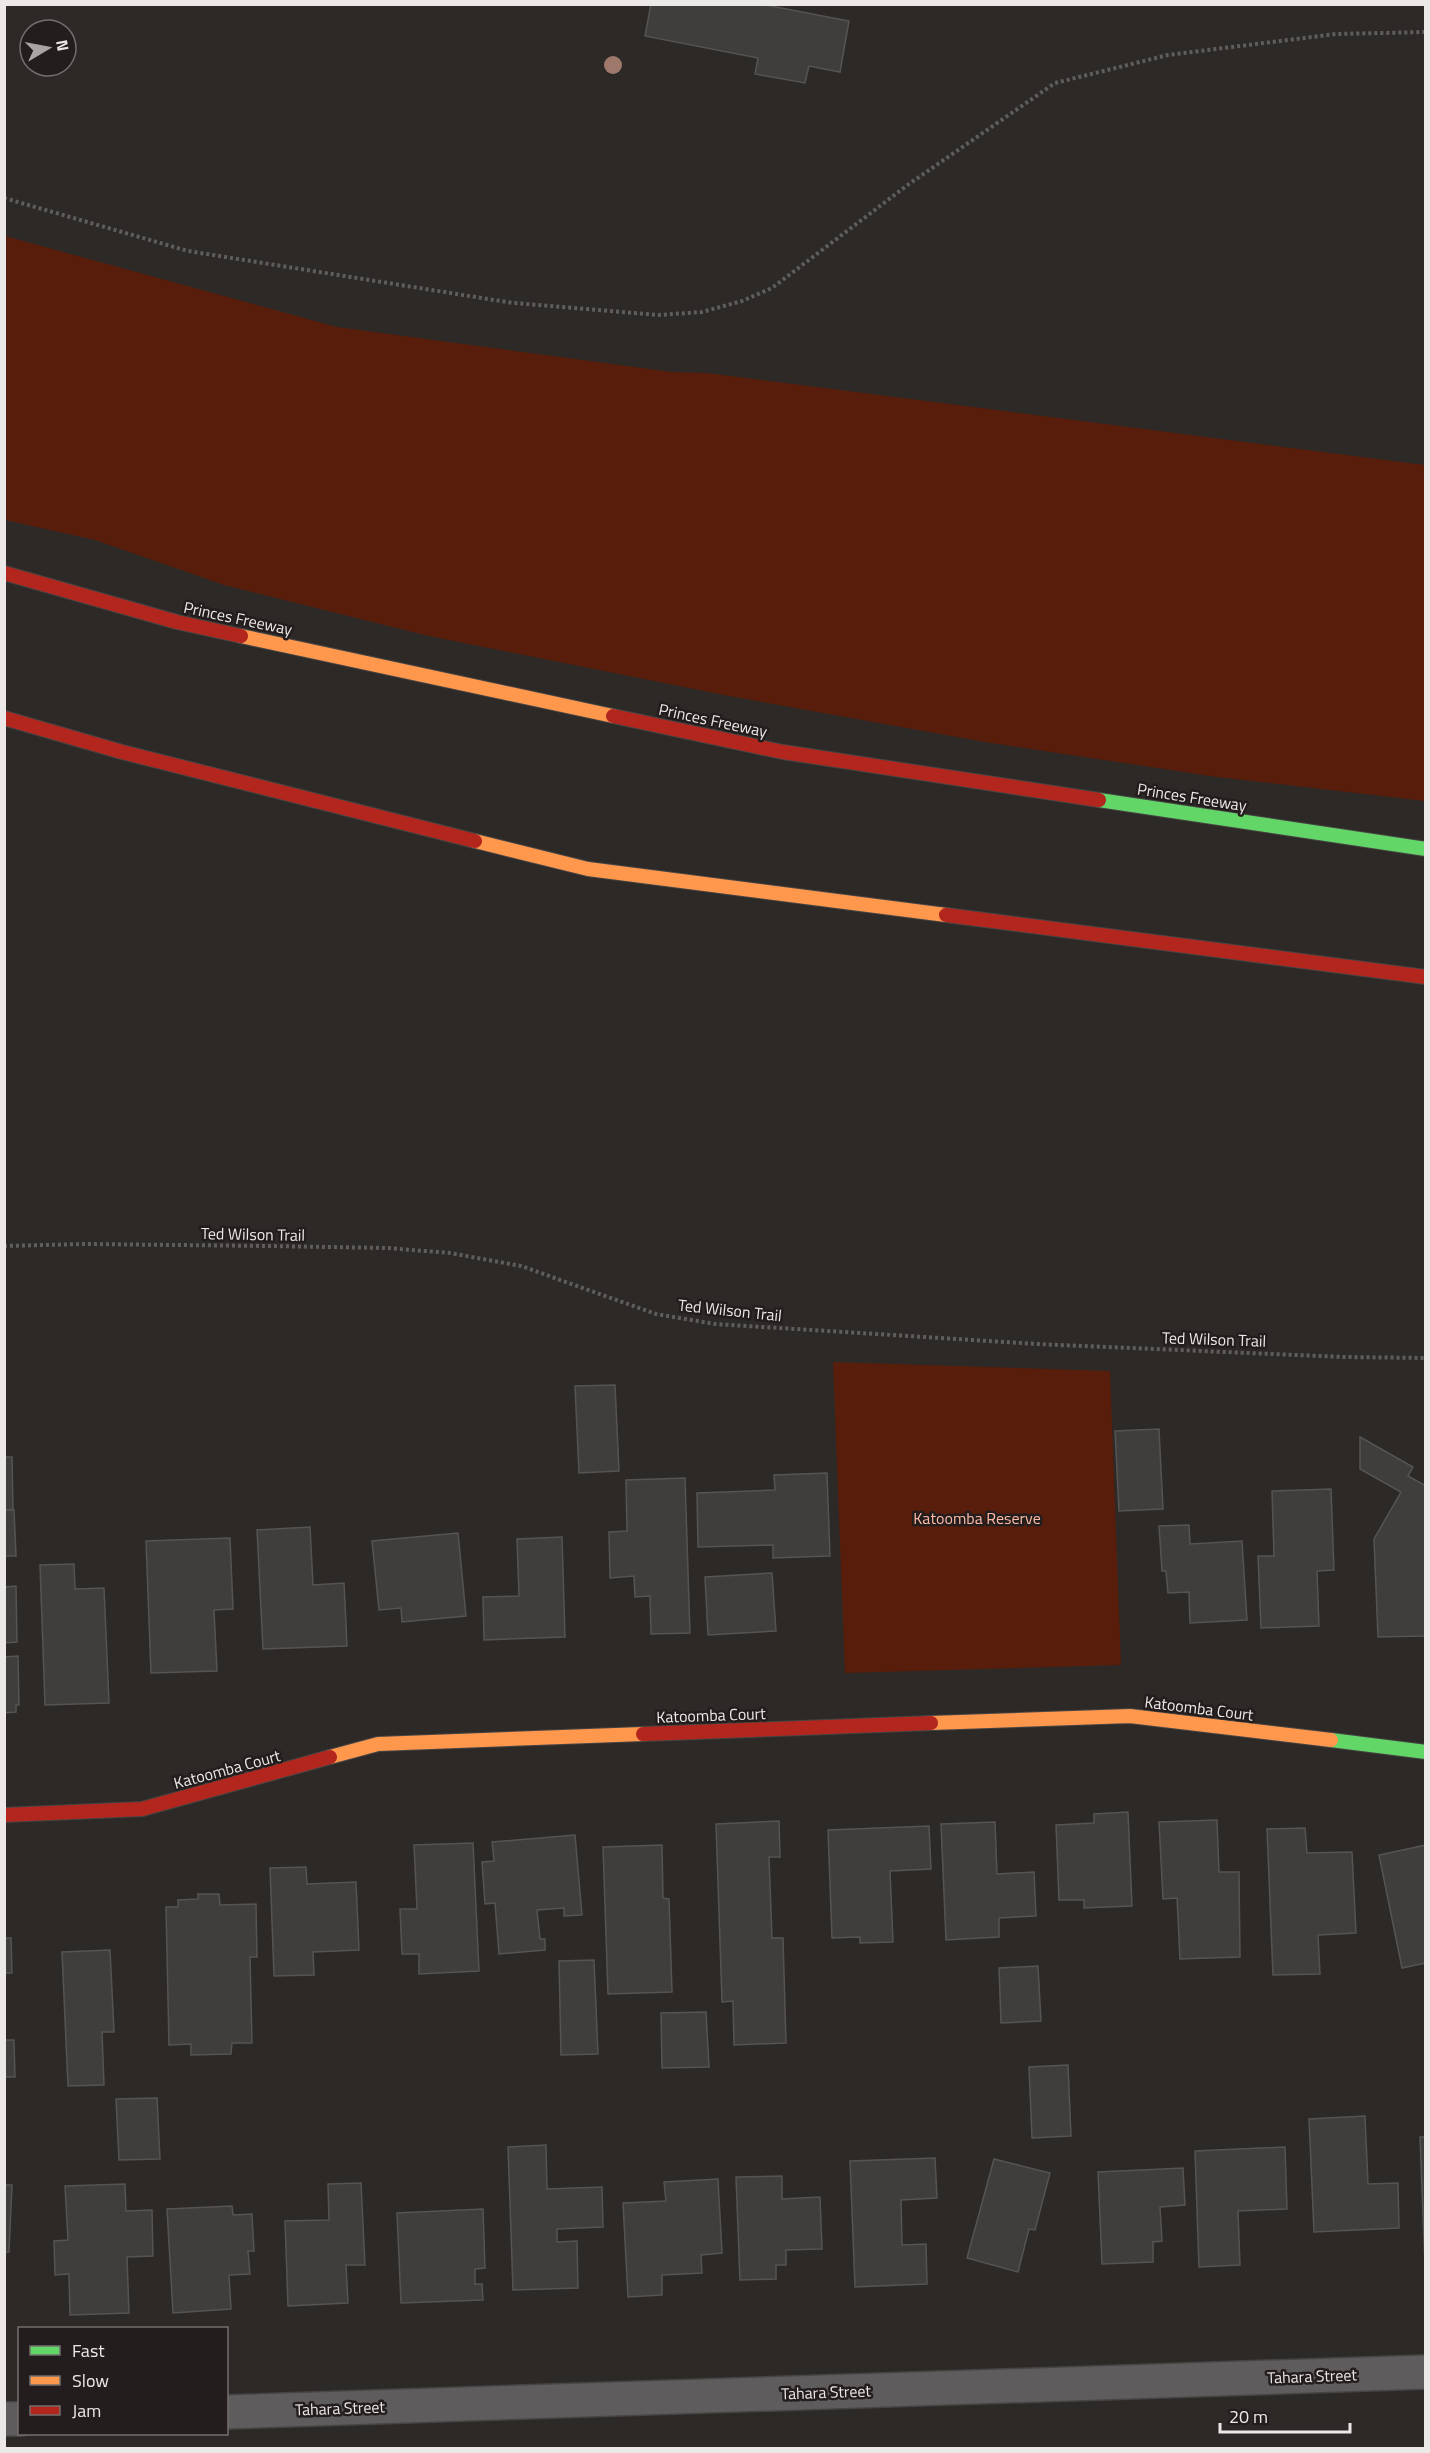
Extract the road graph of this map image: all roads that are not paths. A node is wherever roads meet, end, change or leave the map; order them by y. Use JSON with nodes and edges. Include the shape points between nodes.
{"nodes":[{"id":1,"x":4,"y":573,"type":"edge"},
{"id":2,"x":4,"y":718,"type":"edge"},
{"id":3,"x":1425,"y":849,"type":"edge"},
{"id":4,"x":1425,"y":977,"type":"edge"},
{"id":5,"x":1425,"y":1752,"type":"edge"},
{"id":6,"x":4,"y":1815,"type":"edge"},
{"id":7,"x":1425,"y":2372,"type":"edge"},
{"id":8,"x":228,"y":2412,"type":"edge"}],
"edges":[{"from":1,"to":3,"type":"main road","name":"Princes Freeway","via":[[177,622],[783,752]]},
{"from":2,"to":4,"type":"main road","via":[[122,752],[588,869]]},
{"from":5,"to":6,"type":"main road","name":"Katoomba Court","via":[[1130,1716],[378,1744],[142,1809]]},
{"from":7,"to":8,"type":"street","name":"Tahara Street"}]}
